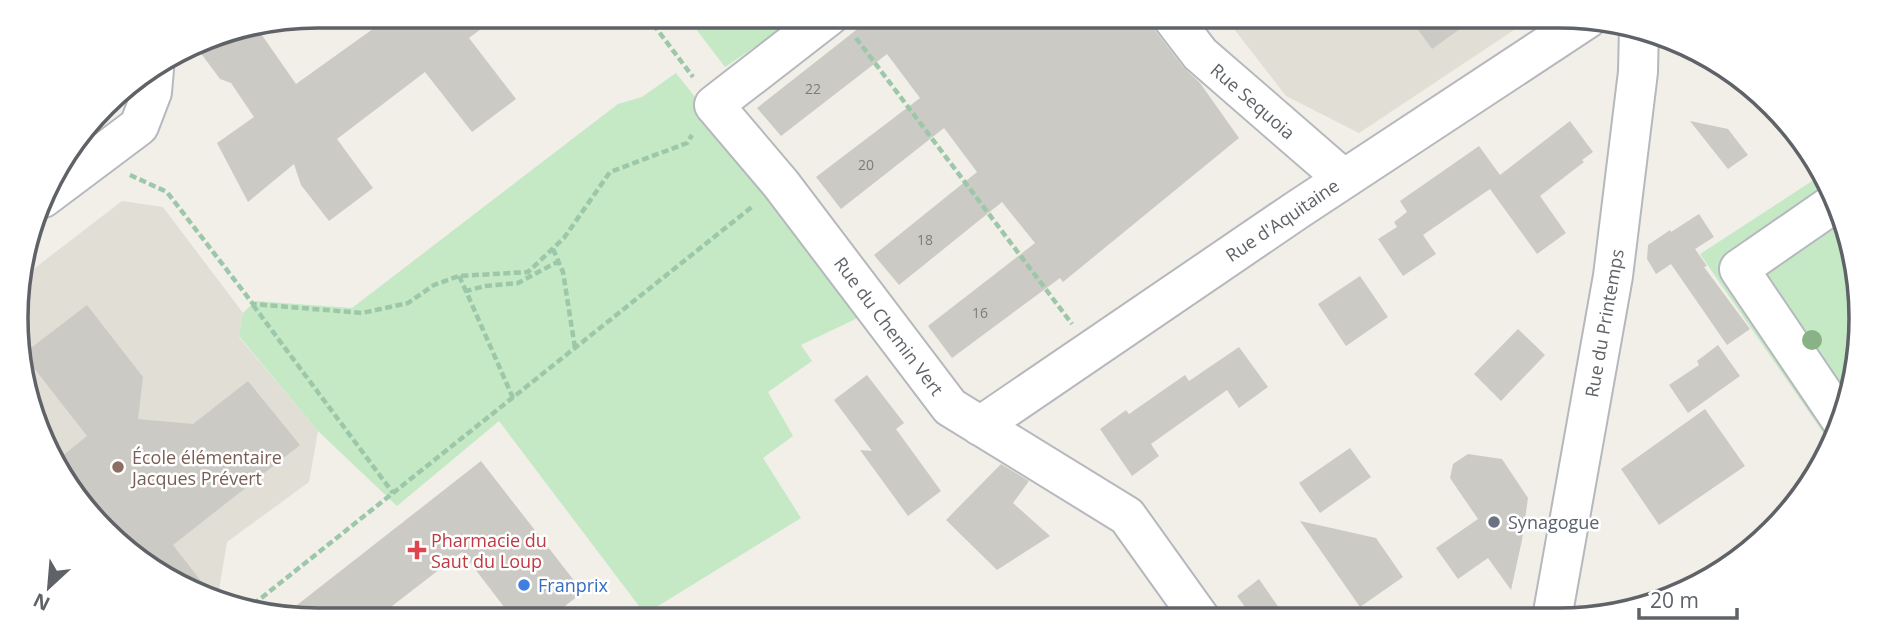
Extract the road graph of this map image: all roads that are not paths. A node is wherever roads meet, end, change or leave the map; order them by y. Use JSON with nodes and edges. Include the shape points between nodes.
{"nodes":[{"id":1,"x":840,"y":28,"type":"edge"},
{"id":2,"x":1180,"y":28,"type":"edge"},
{"id":3,"x":1572,"y":29,"type":"edge"},
{"id":4,"x":1639,"y":39,"type":"edge"},
{"id":5,"x":153,"y":80,"type":"edge"},
{"id":6,"x":1343,"y":179,"type":"junction"},
{"id":7,"x":61,"y":184,"type":"edge"},
{"id":8,"x":1827,"y":208,"type":"edge"},
{"id":9,"x":1834,"y":410,"type":"edge"},
{"id":10,"x":980,"y":425,"type":"junction"},
{"id":11,"x":1193,"y":608,"type":"edge"},
{"id":12,"x":1554,"y":608,"type":"edge"}],
"edges":[{"from":1,"to":10,"type":"street","name":"Rue du Chemin Vert","via":[[714,105],[781,184],[950,407]]},
{"from":2,"to":6,"type":"street","name":"Rue Sequoia","via":[[1200,54]]},
{"from":3,"to":6,"type":"street","name":"Rue d'Aquitaine"},
{"from":4,"to":12,"type":"street","name":"Rue du Printemps","via":[[1613,276]]},
{"from":5,"to":7,"type":"street","via":[[139,126]]},
{"from":6,"to":10,"type":"street","name":"Rue d'Aquitaine"},
{"from":8,"to":9,"type":"street","via":[[1739,269]]},
{"from":10,"to":11,"type":"street","name":"Rue du Chemin Vert","via":[[1127,516]]}]}
